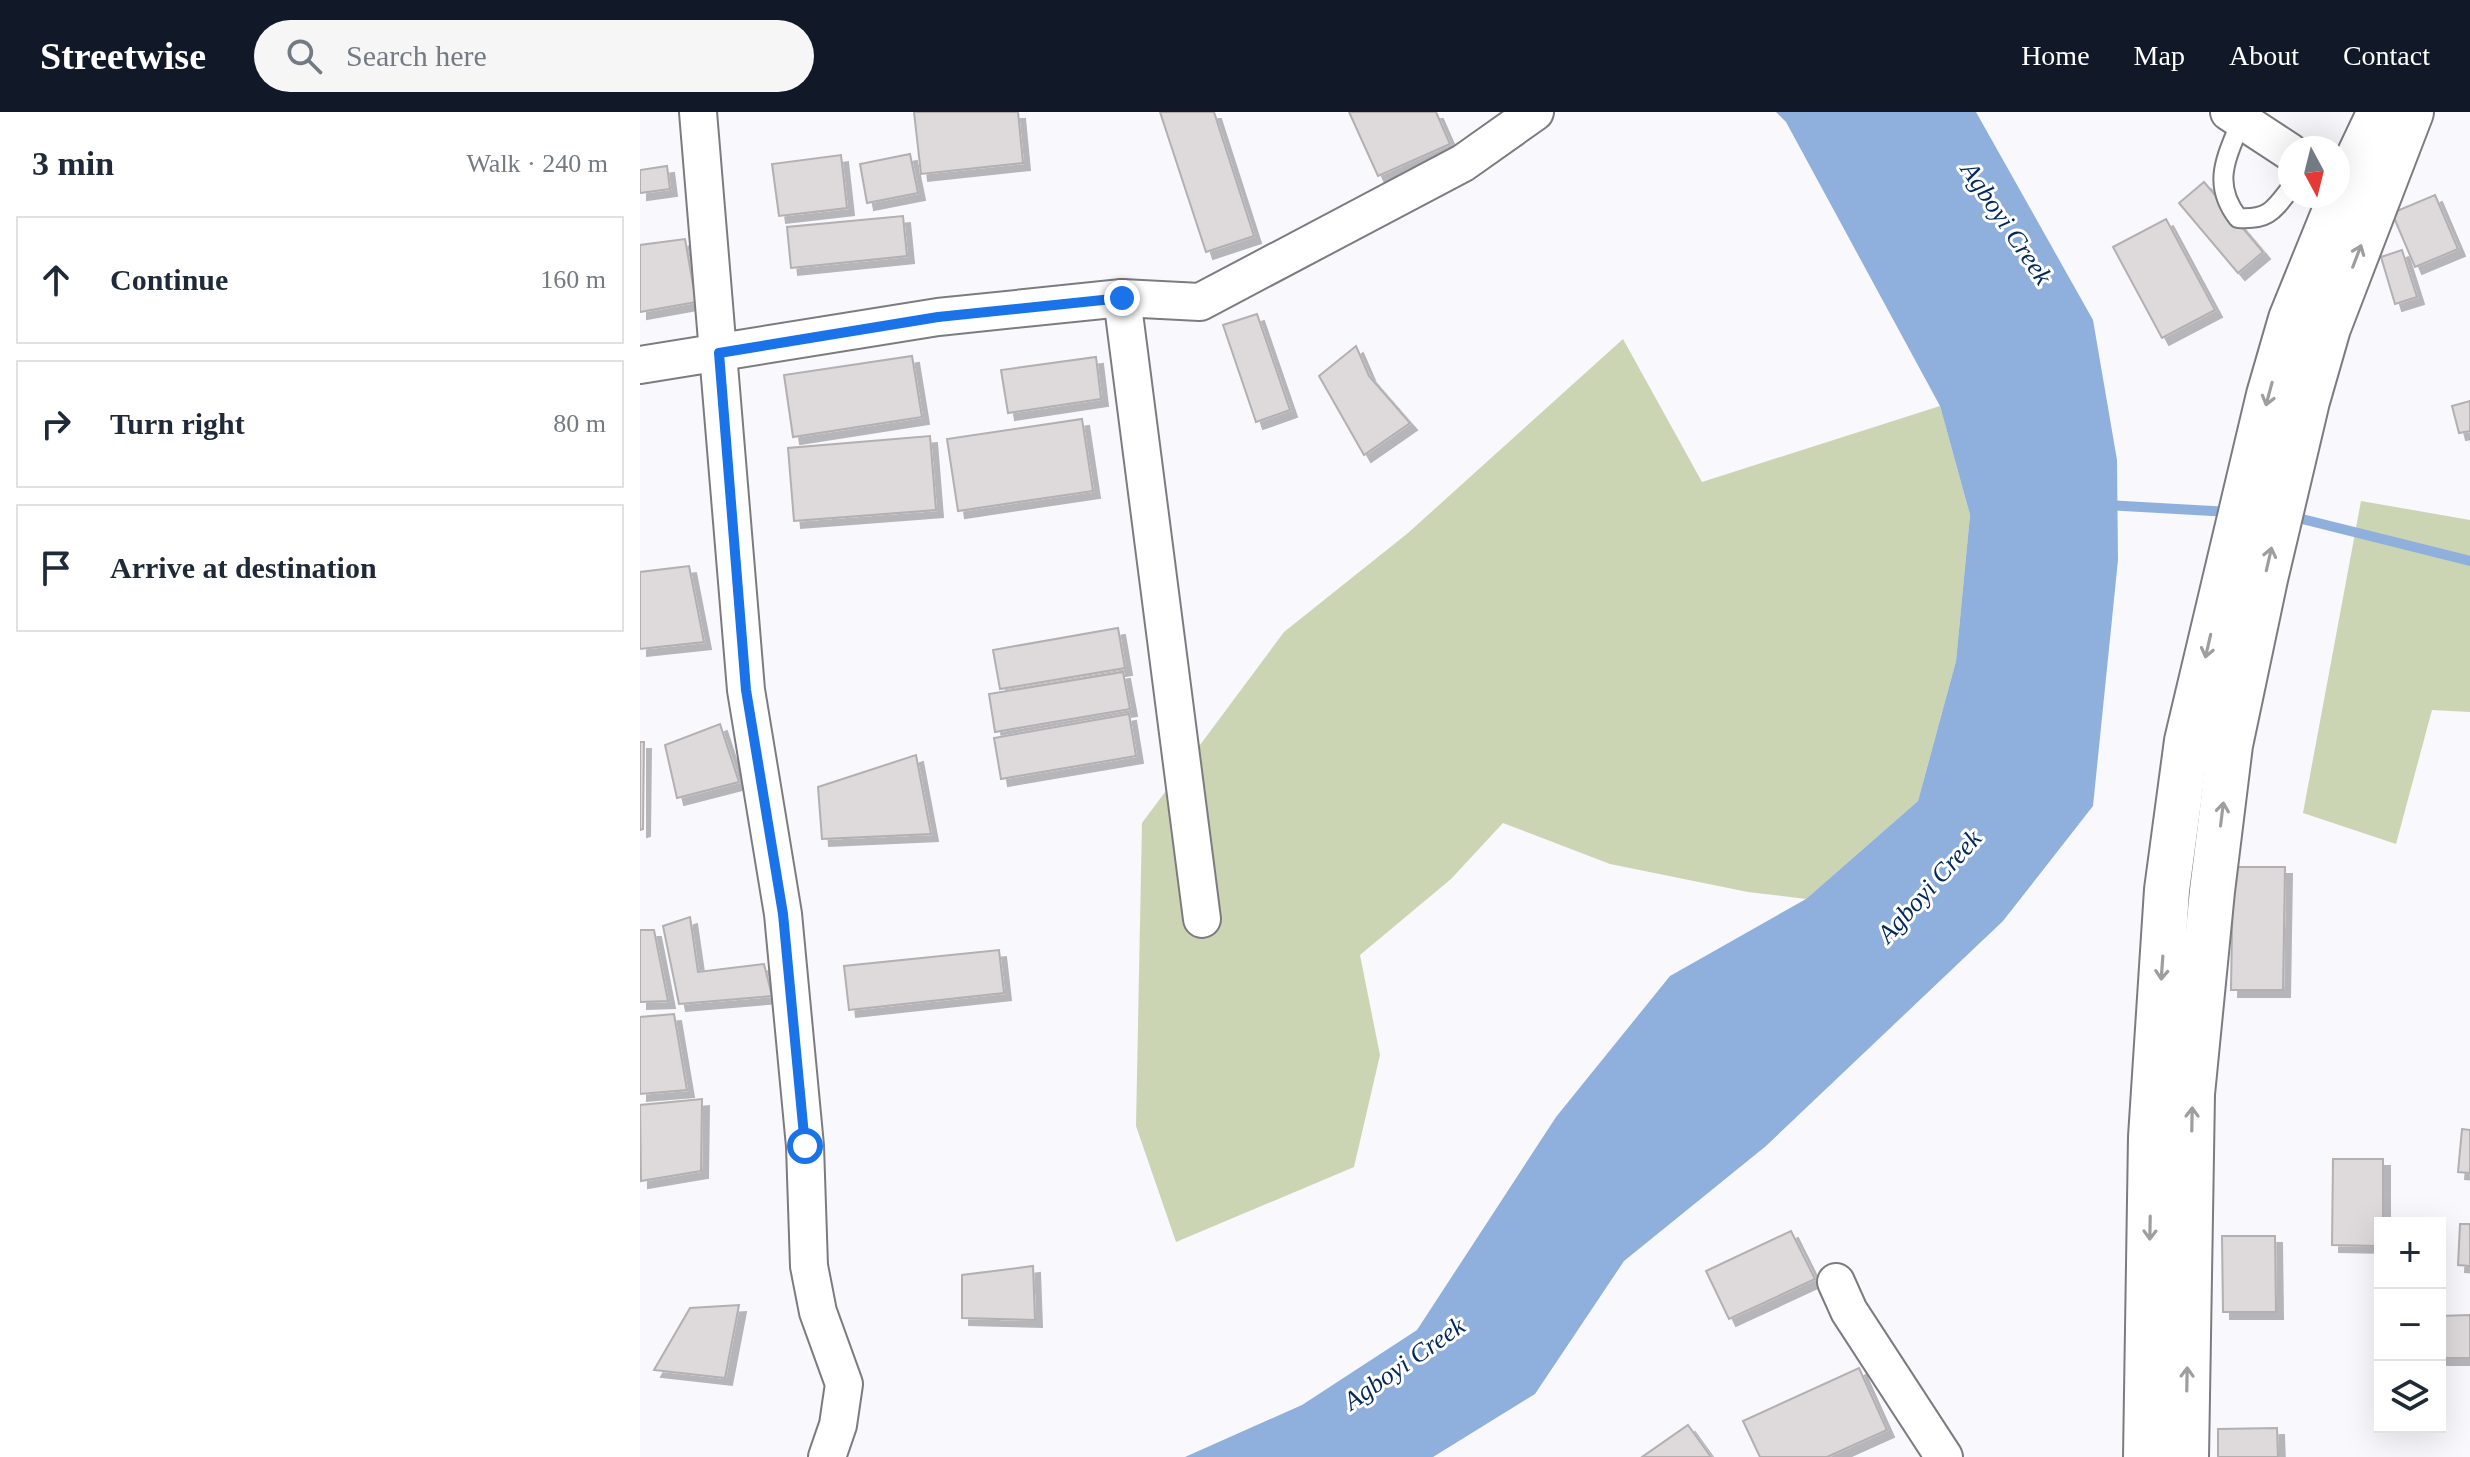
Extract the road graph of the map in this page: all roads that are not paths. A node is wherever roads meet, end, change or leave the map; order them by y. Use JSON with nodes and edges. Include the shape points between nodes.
{"nodes":[{"id":1,"x":698,"y":112,"type":"edge"},
{"id":2,"x":1535,"y":112,"type":"edge"},
{"id":3,"x":2380,"y":112,"type":"edge"},
{"id":4,"x":2411,"y":112,"type":"edge"},
{"id":5,"x":2235,"y":116,"type":"edge"},
{"id":6,"x":2278,"y":144,"type":"edge"},
{"id":7,"x":2354,"y":188,"type":"edge"},
{"id":8,"x":2278,"y":205,"type":"edge"},
{"id":9,"x":1122,"y":298,"type":"junction"},
{"id":10,"x":2310,"y":323,"type":"junction"},
{"id":11,"x":719,"y":353,"type":"junction"},
{"id":12,"x":640,"y":365,"type":"edge"},
{"id":13,"x":1202,"y":919,"type":"dead end"},
{"id":14,"x":1836,"y":1282,"type":"dead end"},
{"id":15,"x":827,"y":1457,"type":"edge"},
{"id":16,"x":1944,"y":1457,"type":"edge"},
{"id":17,"x":2146,"y":1457,"type":"edge"},
{"id":18,"x":2186,"y":1457,"type":"edge"}],
"edges":[{"from":1,"to":11,"type":"street"},
{"from":2,"to":9,"type":"street","via":[[1463,163],[1200,302]]},
{"from":3,"to":7,"type":"street"},
{"from":4,"to":7,"type":"street"},
{"from":5,"to":6,"type":"street"},
{"from":5,"to":8,"type":"lane","via":[[2223,169],[2228,206],[2238,218],[2255,219]]},
{"from":7,"to":10,"type":"street"},
{"from":9,"to":11,"type":"street","via":[[938,317]]},
{"from":9,"to":13,"type":"street"},
{"from":10,"to":17,"type":"street","one_way":true,"via":[[2269,395],[2187,741],[2167,890],[2151,1137]]},
{"from":18,"to":10,"type":"street","one_way":true,"via":[[2192,1094],[2212,891],[2233,730],[2307,401]]},
{"from":11,"to":12,"type":"street"},
{"from":11,"to":15,"type":"street","via":[[746,690],[784,930],[805,1146],[809,1266],[818,1312],[844,1384]]},
{"from":14,"to":16,"type":"street","via":[[1849,1311]]}]}
